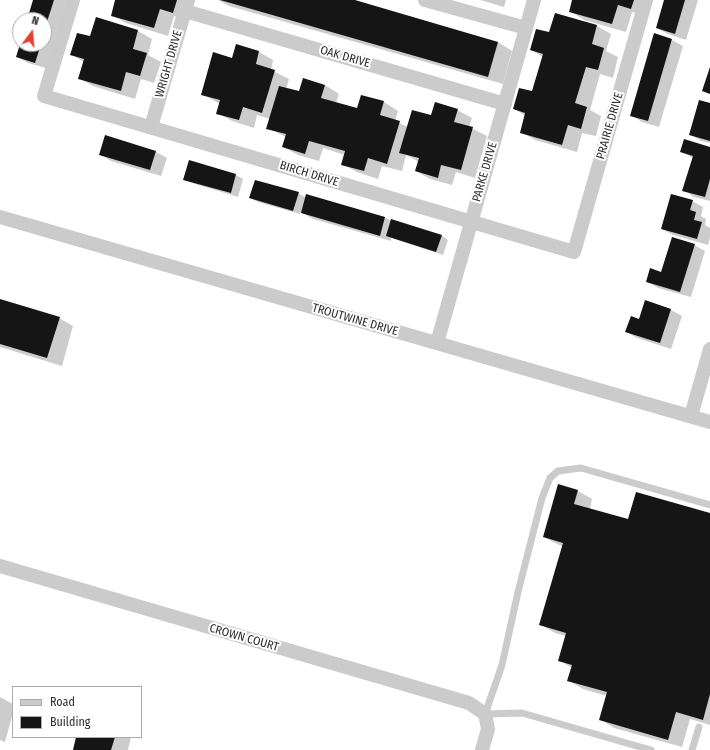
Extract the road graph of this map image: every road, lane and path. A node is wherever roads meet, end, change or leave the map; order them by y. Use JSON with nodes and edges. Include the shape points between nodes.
{"nodes":[{"id":1,"x":73,"y":0,"type":"edge"},
{"id":2,"x":425,"y":0,"type":"edge"},
{"id":3,"x":534,"y":0,"type":"edge"},
{"id":4,"x":646,"y":0,"type":"edge"},
{"id":5,"x":186,"y":5,"type":"edge"},
{"id":6,"x":526,"y":28,"type":"junction"},
{"id":7,"x":505,"y":104,"type":"junction"},
{"id":8,"x":151,"y":127,"type":"junction"},
{"id":9,"x":0,"y":217,"type":"edge"},
{"id":10,"x":471,"y":223,"type":"junction"},
{"id":11,"x":574,"y":252,"type":"joint"},
{"id":12,"x":437,"y":343,"type":"junction"},
{"id":13,"x":710,"y":349,"type":"edge"},
{"id":14,"x":691,"y":416,"type":"junction"},
{"id":15,"x":710,"y":422,"type":"edge"},
{"id":16,"x":710,"y":505,"type":"edge"},
{"id":17,"x":0,"y":566,"type":"edge"},
{"id":18,"x":486,"y":714,"type":"junction"},
{"id":19,"x":699,"y":727,"type":"dead end"},
{"id":20,"x":482,"y":750,"type":"edge"},
{"id":21,"x":651,"y":750,"type":"edge"},
{"id":22,"x":692,"y":750,"type":"edge"}],
"edges":[{"from":1,"to":8,"type":"street","name":"BIRCH DRIVE","via":[[44,96]]},
{"from":2,"to":6,"type":"street"},
{"from":3,"to":6,"type":"street","name":"PARKE DRIVE"},
{"from":4,"to":11,"type":"street","name":"PRAIRIE DRIVE"},
{"from":5,"to":7,"type":"street","name":"OAK DRIVE"},
{"from":5,"to":8,"type":"street","name":"WRIGHT DRIVE"},
{"from":6,"to":7,"type":"street","name":"PARKE DRIVE"},
{"from":7,"to":10,"type":"street","name":"PARKE DRIVE"},
{"from":8,"to":10,"type":"street","name":"BIRCH DRIVE"},
{"from":9,"to":12,"type":"street","name":"TROUTWINE DRIVE"},
{"from":10,"to":11,"type":"street","name":"BIRCH DRIVE"},
{"from":10,"to":12,"type":"street","name":"PARKE DRIVE"},
{"from":12,"to":14,"type":"street","name":"TROUTWINE DRIVE"},
{"from":13,"to":14,"type":"street"},
{"from":14,"to":15,"type":"street","name":"TROUTWINE DRIVE"},
{"from":16,"to":18,"type":"lane","via":[[581,468],[558,471],[550,478],[542,498],[502,665]]},
{"from":17,"to":18,"type":"street","name":"CROWN COURT","via":[[469,703]]},
{"from":18,"to":20,"type":"street","via":[[488,729]]},
{"from":18,"to":21,"type":"lane","via":[[522,713]]},
{"from":19,"to":22,"type":"lane"}]}
